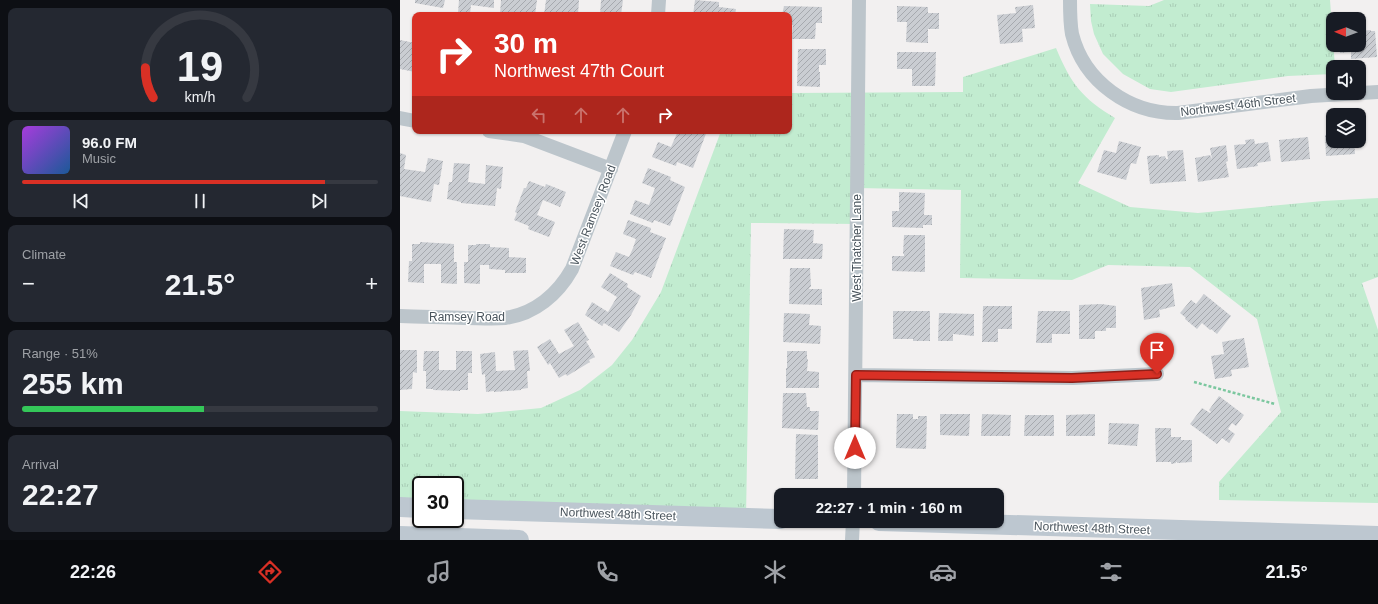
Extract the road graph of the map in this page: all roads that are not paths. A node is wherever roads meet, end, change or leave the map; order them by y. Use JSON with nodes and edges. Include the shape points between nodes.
{"nodes":[{"id":1,"x":659,"y":0,"type":"edge"},
{"id":2,"x":859,"y":0,"type":"edge"},
{"id":3,"x":1070,"y":0,"type":"edge"},
{"id":4,"x":658,"y":12,"type":"edge"},
{"id":5,"x":1378,"y":92,"type":"edge"},
{"id":6,"x":400,"y":118,"type":"edge"},
{"id":7,"x":412,"y":120,"type":"edge"},
{"id":8,"x":510,"y":134,"type":"edge"},
{"id":9,"x":624,"y":134,"type":"edge"},
{"id":10,"x":610,"y":169,"type":"junction"},
{"id":11,"x":553,"y":295,"type":"joint"},
{"id":12,"x":400,"y":316,"type":"edge"},
{"id":13,"x":1157,"y":374,"type":"dead end"},
{"id":14,"x":856,"y":375,"type":"junction"},
{"id":15,"x":854,"y":488,"type":"edge"},
{"id":16,"x":400,"y":507,"type":"edge"},
{"id":17,"x":412,"y":508,"type":"edge"},
{"id":18,"x":464,"y":509,"type":"edge"},
{"id":19,"x":774,"y":519,"type":"edge"},
{"id":20,"x":1004,"y":525,"type":"edge"},
{"id":21,"x":852,"y":528,"type":"edge"},
{"id":22,"x":400,"y":536,"type":"edge"},
{"id":23,"x":1378,"y":536,"type":"edge"},
{"id":24,"x":520,"y":540,"type":"edge"},
{"id":25,"x":852,"y":540,"type":"edge"}],
"edges":[{"from":1,"to":4,"type":"street"},
{"from":2,"to":14,"type":"street","name":"West Thatcher Lane"},
{"from":3,"to":5,"type":"street","name":"Northwest 46th Street","via":[[1071,27],[1075,42],[1088,68],[1104,86],[1141,108],[1169,113],[1311,96]]},
{"from":6,"to":7,"type":"street"},
{"from":8,"to":10,"type":"street","via":[[524,136]]},
{"from":9,"to":10,"type":"street","name":"West Ramsey Road"},
{"from":10,"to":11,"type":"street","name":"West Ramsey Road","via":[[572,269]]},
{"from":11,"to":12,"type":"street","name":"Ramsey Road","via":[[542,304],[507,318]]},
{"from":13,"to":14,"type":"street","via":[[1072,378]]},
{"from":14,"to":15,"type":"street","name":"West Thatcher Lane"},
{"from":16,"to":17,"type":"main road"},
{"from":18,"to":19,"type":"main road","name":"Northwest 48th Street"},
{"from":20,"to":23,"type":"main road","name":"Northwest 48th Street"},
{"from":21,"to":25,"type":"street"},
{"from":22,"to":24,"type":"main road"}]}
